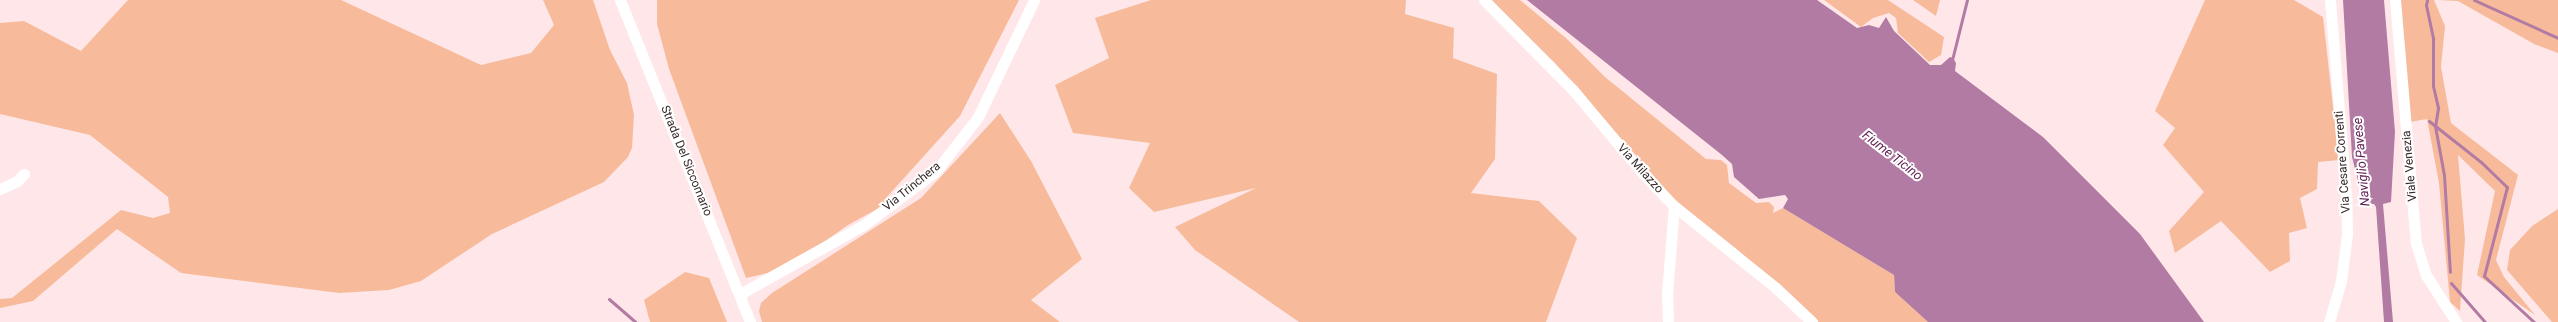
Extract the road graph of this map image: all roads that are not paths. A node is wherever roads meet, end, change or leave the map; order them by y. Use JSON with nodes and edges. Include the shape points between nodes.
{"nodes":[{"id":1,"x":620,"y":0,"type":"edge"},
{"id":2,"x":1034,"y":0,"type":"edge"},
{"id":3,"x":1484,"y":0,"type":"edge"},
{"id":4,"x":2330,"y":0,"type":"edge"},
{"id":5,"x":2395,"y":0,"type":"edge"},
{"id":6,"x":24,"y":174,"type":"dead end"},
{"id":7,"x":0,"y":189,"type":"edge"},
{"id":8,"x":1674,"y":206,"type":"junction"},
{"id":9,"x":740,"y":294,"type":"junction"},
{"id":10,"x":750,"y":322,"type":"edge"},
{"id":11,"x":1668,"y":322,"type":"edge"},
{"id":12,"x":1812,"y":322,"type":"edge"},
{"id":13,"x":2329,"y":322,"type":"edge"},
{"id":14,"x":2456,"y":322,"type":"edge"}],
"edges":[{"from":1,"to":9,"type":"street","name":"Strada Del Siccomario"},
{"from":2,"to":9,"type":"street","name":"Via Trinchera","via":[[978,116],[936,170],[865,224]]},
{"from":3,"to":8,"type":"street","name":"Via Milazzo","via":[[1573,90],[1645,176]]},
{"from":4,"to":13,"type":"street","name":"Via Cesare Correnti","via":[[2347,234],[2341,281]]},
{"from":5,"to":14,"type":"street","name":"Viale Venezia","via":[[2416,243],[2426,274]]},
{"from":6,"to":7,"type":"street","via":[[17,181]]},
{"from":8,"to":11,"type":"street","via":[[1667,294]]},
{"from":8,"to":12,"type":"street","name":"Via Milazzo","via":[[1776,288]]},
{"from":9,"to":10,"type":"street","name":"Strada Del Siccomario"}]}
